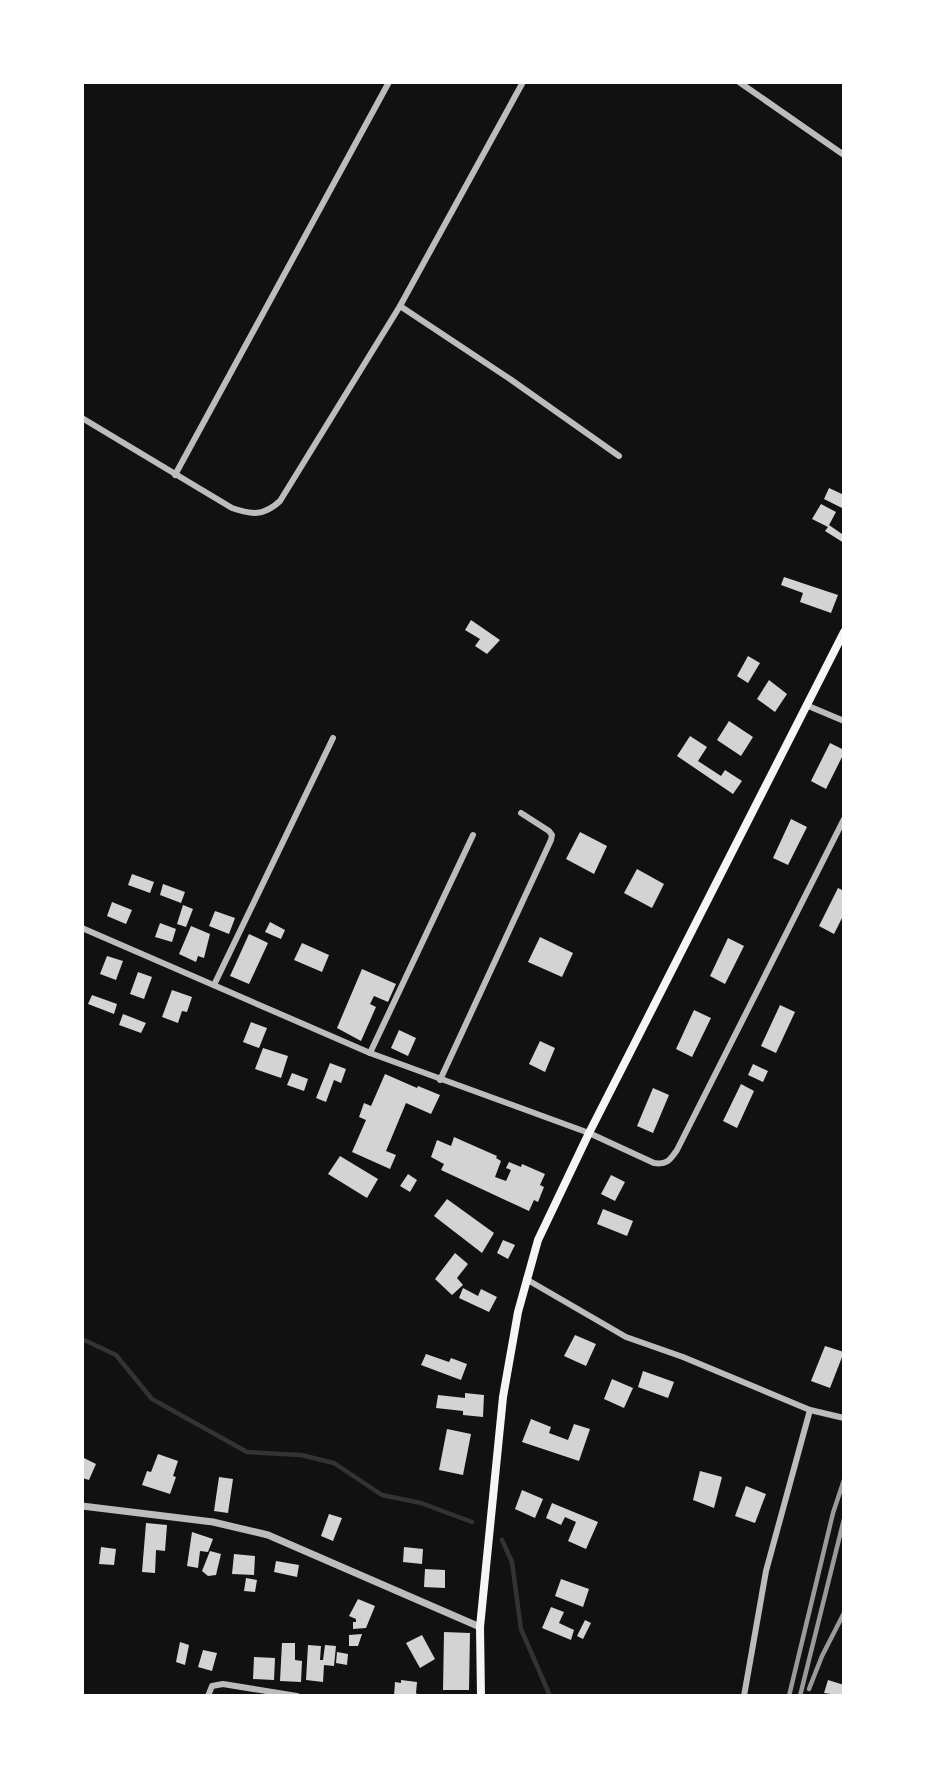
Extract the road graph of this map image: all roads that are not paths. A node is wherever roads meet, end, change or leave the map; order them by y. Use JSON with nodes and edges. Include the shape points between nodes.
{"nodes":[{"id":1,"x":389,"y":82,"type":"edge"},
{"id":2,"x":523,"y":82,"type":"edge"},
{"id":3,"x":739,"y":82,"type":"edge"},
{"id":4,"x":844,"y":155,"type":"edge"},
{"id":5,"x":400,"y":306,"type":"junction"},
{"id":6,"x":82,"y":418,"type":"edge"},
{"id":7,"x":619,"y":456,"type":"dead end"},
{"id":8,"x":175,"y":475,"type":"junction"},
{"id":9,"x":844,"y":632,"type":"edge"},
{"id":10,"x":806,"y":705,"type":"junction"},
{"id":11,"x":844,"y":721,"type":"edge"},
{"id":12,"x":333,"y":738,"type":"dead end"},
{"id":13,"x":521,"y":813,"type":"dead end"},
{"id":14,"x":844,"y":819,"type":"edge"},
{"id":15,"x":473,"y":835,"type":"dead end"},
{"id":16,"x":82,"y":928,"type":"edge"},
{"id":17,"x":214,"y":985,"type":"junction"},
{"id":18,"x":370,"y":1053,"type":"junction"},
{"id":19,"x":440,"y":1080,"type":"junction"},
{"id":20,"x":589,"y":1133,"type":"junction"},
{"id":21,"x":526,"y":1279,"type":"junction"},
{"id":22,"x":810,"y":1410,"type":"junction"},
{"id":23,"x":844,"y":1418,"type":"edge"},
{"id":24,"x":82,"y":1506,"type":"edge"},
{"id":25,"x":481,"y":1627,"type":"junction"},
{"id":26,"x":208,"y":1696,"type":"edge"},
{"id":27,"x":297,"y":1696,"type":"edge"},
{"id":28,"x":481,"y":1696,"type":"edge"},
{"id":29,"x":744,"y":1696,"type":"edge"}],
"edges":[{"from":1,"to":8,"type":"street"},
{"from":2,"to":5,"type":"street"},
{"from":3,"to":4,"type":"street"},
{"from":5,"to":7,"type":"street"},
{"from":5,"to":8,"type":"street","via":[[269,512],[232,508]]},
{"from":6,"to":8,"type":"street"},
{"from":9,"to":10,"type":"main road"},
{"from":10,"to":11,"type":"street"},
{"from":10,"to":20,"type":"main road"},
{"from":12,"to":17,"type":"street"},
{"from":13,"to":19,"type":"street","via":[[549,831],[551,840]]},
{"from":14,"to":20,"type":"street","via":[[668,1162],[654,1163]]},
{"from":15,"to":18,"type":"street"},
{"from":16,"to":17,"type":"street"},
{"from":17,"to":18,"type":"street"},
{"from":18,"to":19,"type":"street"},
{"from":19,"to":20,"type":"street"},
{"from":20,"to":21,"type":"main road","via":[[538,1240]]},
{"from":21,"to":22,"type":"street","via":[[626,1337]]},
{"from":21,"to":25,"type":"main road","via":[[503,1396]]},
{"from":22,"to":23,"type":"street"},
{"from":22,"to":29,"type":"street","via":[[765,1571]]},
{"from":24,"to":25,"type":"street","via":[[213,1522],[268,1535]]},
{"from":25,"to":28,"type":"main road"},
{"from":26,"to":27,"type":"street","via":[[212,1686],[223,1684]]}]}
